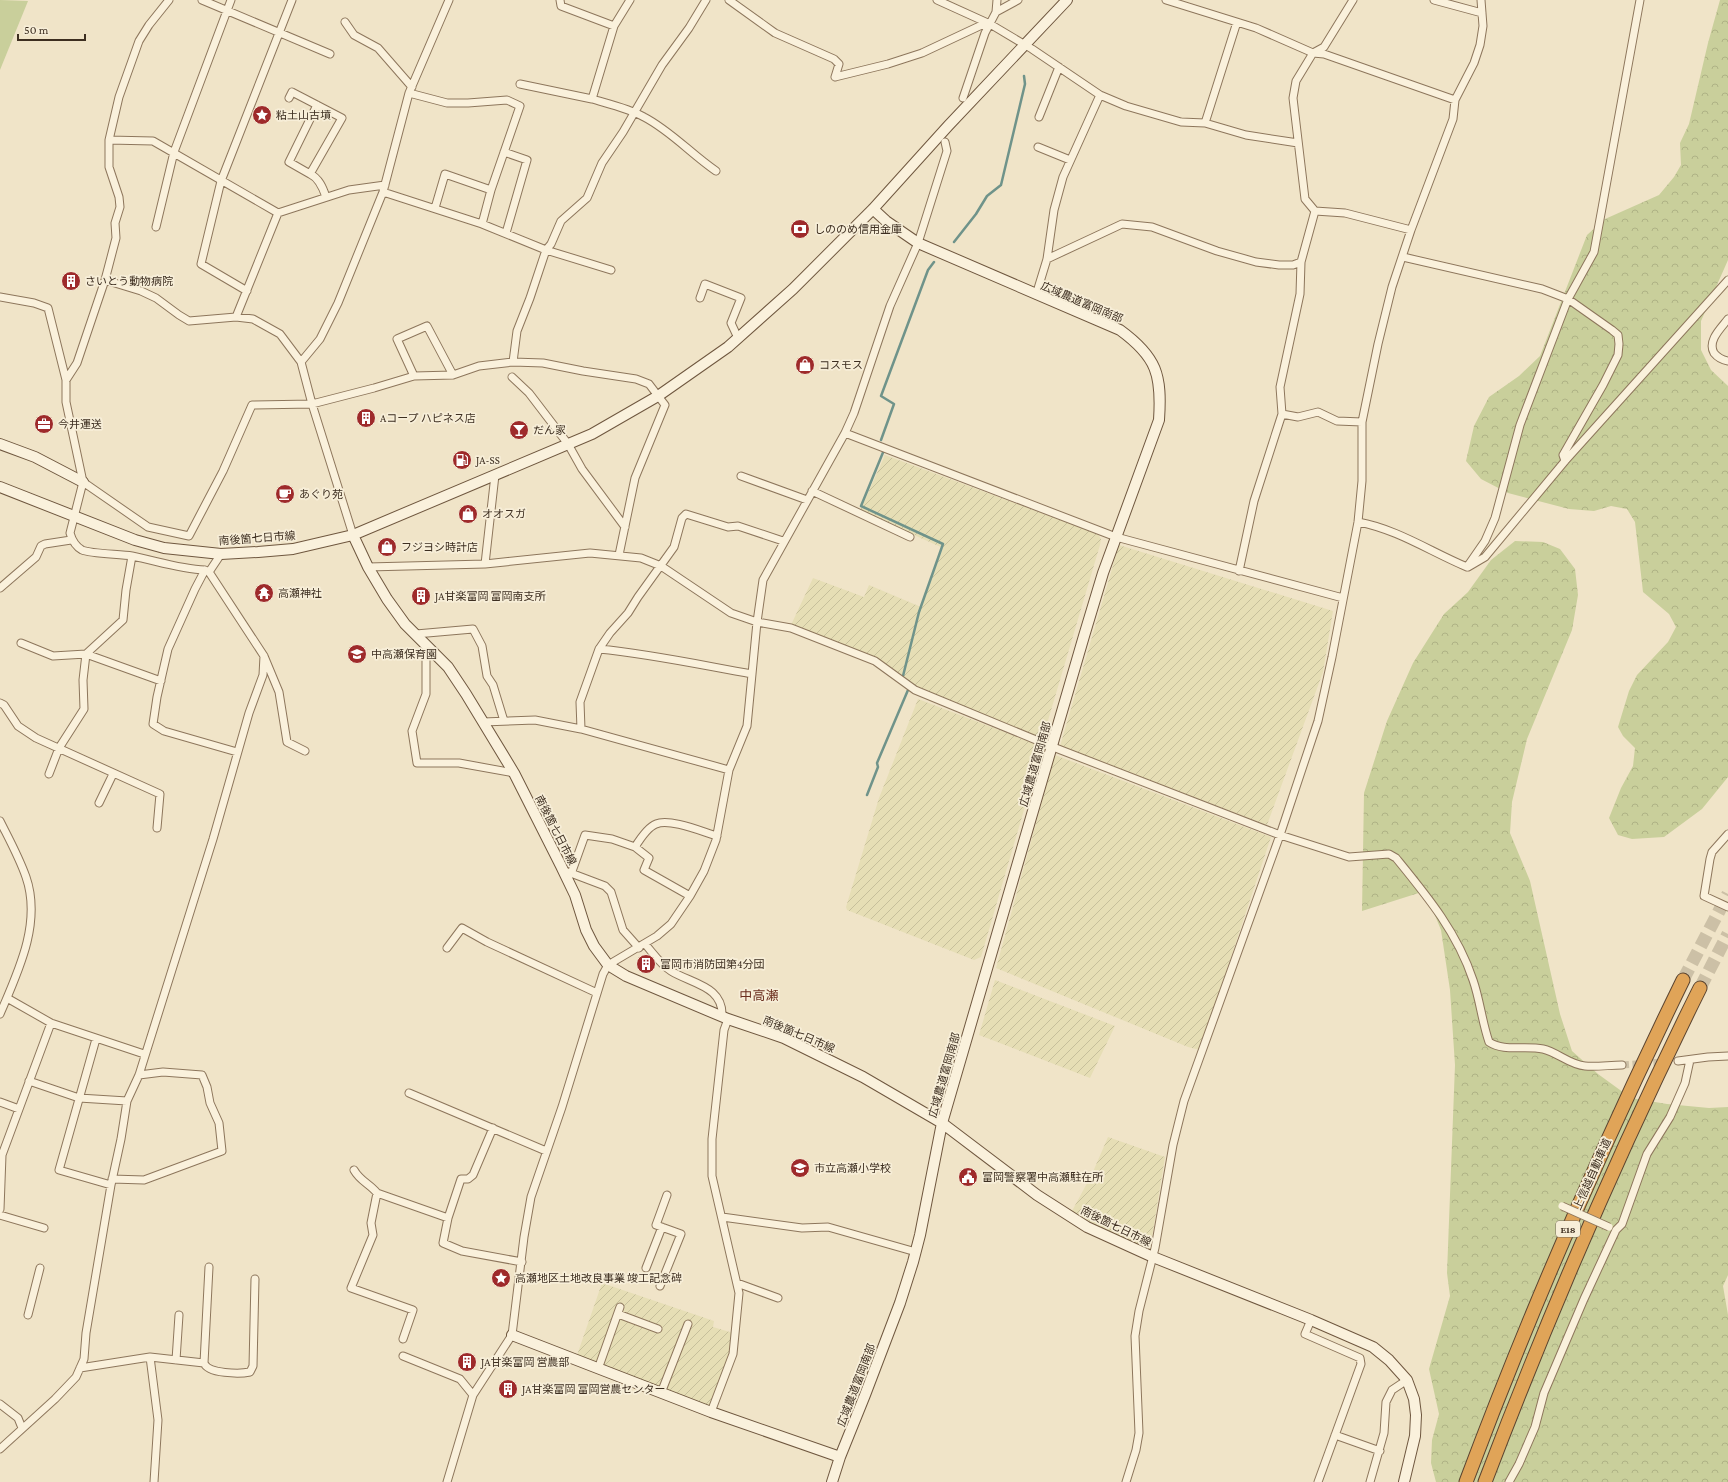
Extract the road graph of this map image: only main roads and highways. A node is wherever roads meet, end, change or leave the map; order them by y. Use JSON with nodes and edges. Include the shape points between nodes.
{"nodes":[{"id":1,"x":1683,"y":980,"type":"tunnel mouth"},
{"id":2,"x":1700,"y":988,"type":"tunnel mouth"},
{"id":3,"x":1466,"y":1482,"type":"edge"},
{"id":4,"x":1486,"y":1482,"type":"edge"}],
"edges":[{"from":1,"to":3,"type":"highway","name":"上信越自動車道","number":"E18","via":[[1634,1081],[1568,1229]]},
{"from":2,"to":4,"type":"highway","name":"上信越自動車道","number":"E18","via":[[1619,1156]]}]}
